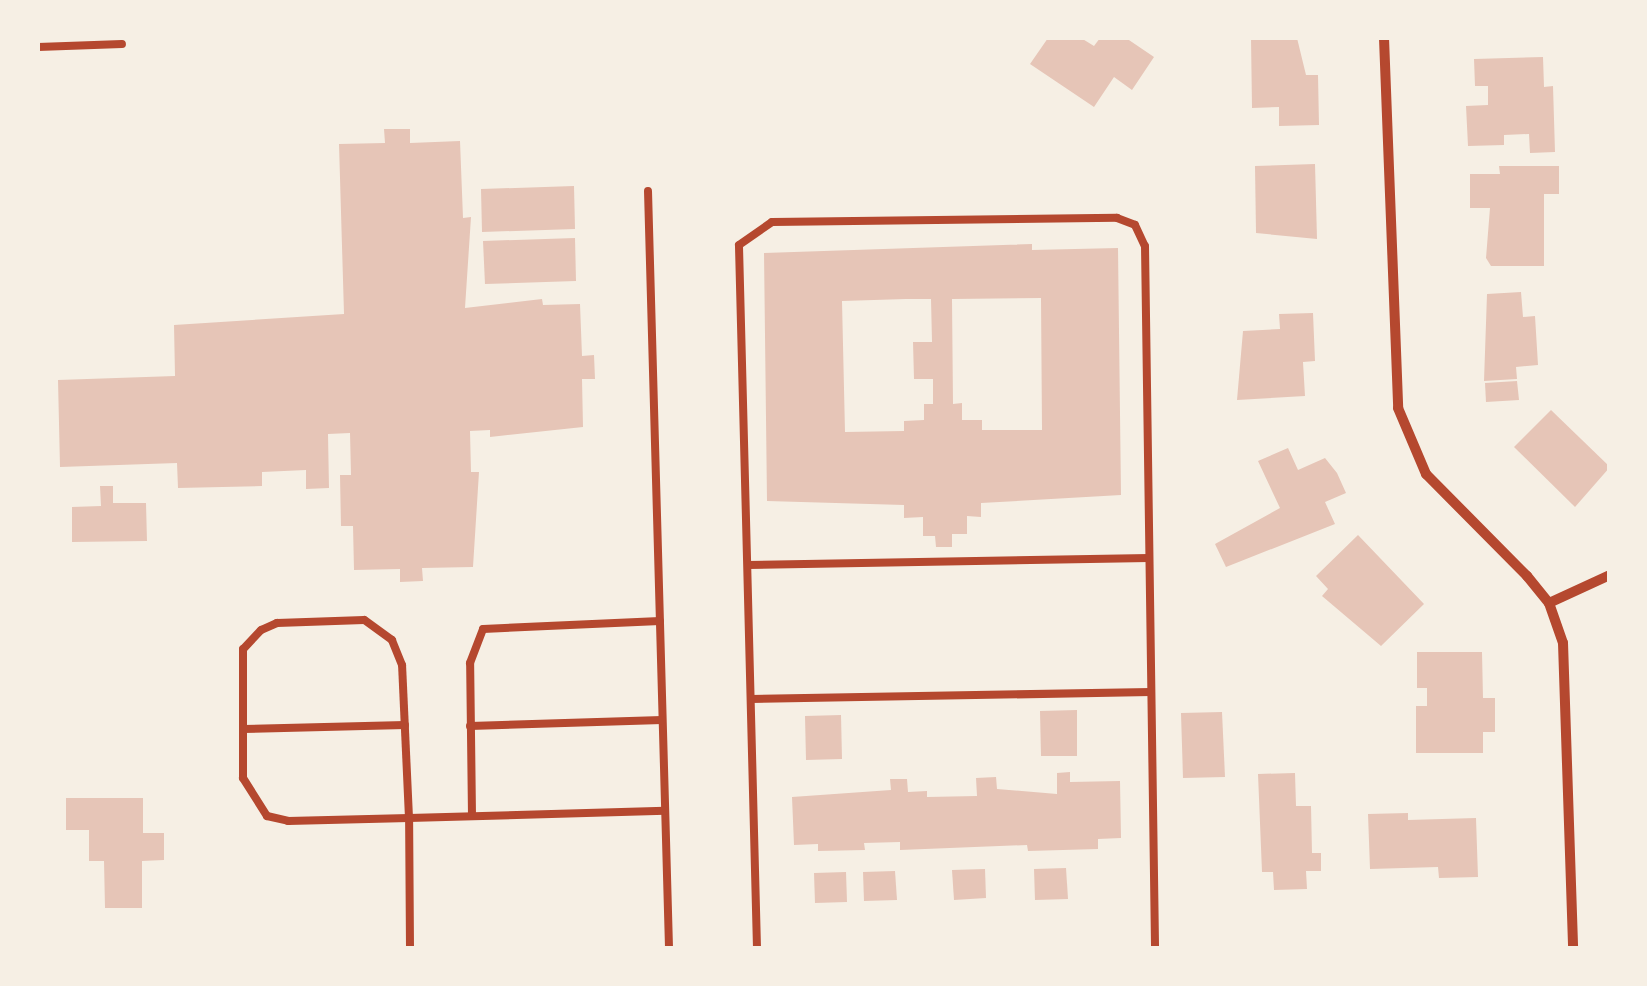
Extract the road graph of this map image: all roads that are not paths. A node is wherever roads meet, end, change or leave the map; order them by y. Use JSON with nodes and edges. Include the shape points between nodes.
{"nodes":[{"id":1,"x":1384,"y":38,"type":"edge"},
{"id":2,"x":122,"y":44,"type":"dead end"},
{"id":3,"x":38,"y":47,"type":"edge"},
{"id":4,"x":648,"y":190,"type":"dead end"},
{"id":5,"x":1149,"y":558,"type":"junction"},
{"id":6,"x":748,"y":565,"type":"junction"},
{"id":7,"x":1610,"y":575,"type":"edge"},
{"id":8,"x":1549,"y":603,"type":"junction"},
{"id":9,"x":660,"y":621,"type":"junction"},
{"id":10,"x":1151,"y":692,"type":"junction"},
{"id":11,"x":752,"y":700,"type":"junction"},
{"id":12,"x":662,"y":720,"type":"junction"},
{"id":13,"x":405,"y":725,"type":"junction"},
{"id":14,"x":470,"y":726,"type":"junction"},
{"id":15,"x":243,"y":729,"type":"junction"},
{"id":16,"x":665,"y":811,"type":"junction"},
{"id":17,"x":472,"y":816,"type":"junction"},
{"id":18,"x":408,"y":818,"type":"junction"},
{"id":19,"x":410,"y":948,"type":"edge"},
{"id":20,"x":669,"y":948,"type":"edge"},
{"id":21,"x":758,"y":948,"type":"edge"},
{"id":22,"x":1155,"y":948,"type":"edge"},
{"id":23,"x":1572,"y":948,"type":"edge"}],
"edges":[{"from":1,"to":8,"type":"street","via":[[1398,408],[1426,474]]},
{"from":2,"to":3,"type":"lane"},
{"from":4,"to":9,"type":"lane"},
{"from":5,"to":6,"type":"lane"},
{"from":5,"to":6,"type":"lane","via":[[1145,246],[1135,225],[1117,218],[772,222],[740,246]]},
{"from":5,"to":10,"type":"lane"},
{"from":6,"to":11,"type":"lane"},
{"from":7,"to":8,"type":"street"},
{"from":8,"to":23,"type":"street","via":[[1563,644],[1566,684]]},
{"from":9,"to":12,"type":"lane"},
{"from":9,"to":14,"type":"lane","via":[[483,628],[470,664]]},
{"from":10,"to":11,"type":"lane"},
{"from":10,"to":22,"type":"lane"},
{"from":11,"to":21,"type":"lane"},
{"from":12,"to":14,"type":"lane"},
{"from":12,"to":16,"type":"lane"},
{"from":13,"to":15,"type":"lane"},
{"from":13,"to":15,"type":"lane","via":[[402,665],[392,640],[364,620],[277,623],[261,630],[244,649]]},
{"from":13,"to":18,"type":"lane"},
{"from":14,"to":17,"type":"lane"},
{"from":15,"to":18,"type":"lane","via":[[243,778],[268,816]]},
{"from":16,"to":17,"type":"lane"},
{"from":16,"to":20,"type":"lane"},
{"from":17,"to":18,"type":"lane"},
{"from":18,"to":19,"type":"lane"}]}
